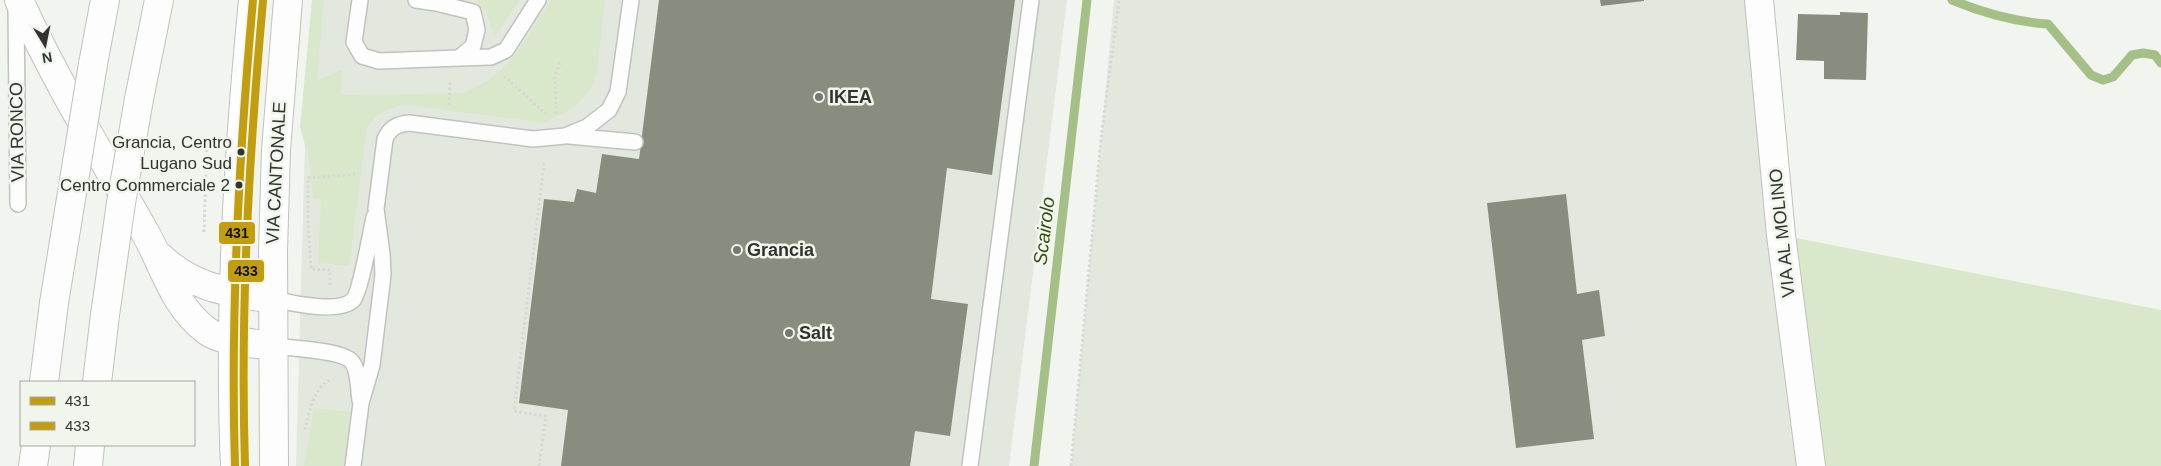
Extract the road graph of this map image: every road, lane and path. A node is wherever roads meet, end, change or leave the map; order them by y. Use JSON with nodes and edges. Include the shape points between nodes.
{"nodes":[{"id":1,"x":18,"y":0,"type":"edge"},
{"id":2,"x":105,"y":0,"type":"edge"},
{"id":3,"x":158,"y":0,"type":"edge"},
{"id":4,"x":253,"y":0,"type":"edge"},
{"id":5,"x":288,"y":0,"type":"edge"},
{"id":6,"x":360,"y":0,"type":"edge"},
{"id":7,"x":416,"y":0,"type":"edge"},
{"id":8,"x":538,"y":0,"type":"edge"},
{"id":9,"x":631,"y":0,"type":"edge"},
{"id":10,"x":1031,"y":0,"type":"edge"},
{"id":11,"x":1119,"y":0,"type":"edge"},
{"id":12,"x":1759,"y":0,"type":"edge"},
{"id":13,"x":491,"y":57,"type":"junction"},
{"id":14,"x":455,"y":58,"type":"junction"},
{"id":15,"x":560,"y":63,"type":"dead end"},
{"id":16,"x":553,"y":121,"type":"junction"},
{"id":17,"x":450,"y":129,"type":"junction"},
{"id":18,"x":565,"y":136,"type":"junction"},
{"id":19,"x":635,"y":142,"type":"dead end"},
{"id":20,"x":207,"y":143,"type":"dead end"},
{"id":21,"x":551,"y":160,"type":"dead end"},
{"id":22,"x":380,"y":174,"type":"junction"},
{"id":23,"x":18,"y":204,"type":"dead end"},
{"id":24,"x":376,"y":209,"type":"junction"},
{"id":25,"x":203,"y":240,"type":"dead end"},
{"id":26,"x":156,"y":253,"type":"junction"},
{"id":27,"x":330,"y":285,"type":"dead end"},
{"id":28,"x":234,"y":293,"type":"junction"},
{"id":29,"x":273,"y":299,"type":"junction"},
{"id":30,"x":233,"y":339,"type":"junction"},
{"id":31,"x":273,"y":346,"type":"junction"},
{"id":32,"x":329,"y":380,"type":"dead end"},
{"id":33,"x":44,"y":381,"type":"edge"},
{"id":34,"x":97,"y":381,"type":"edge"},
{"id":35,"x":361,"y":403,"type":"junction"},
{"id":36,"x":304,"y":436,"type":"dead end"},
{"id":37,"x":36,"y":446,"type":"edge"},
{"id":38,"x":90,"y":446,"type":"edge"},
{"id":39,"x":33,"y":466,"type":"edge"},
{"id":40,"x":88,"y":466,"type":"edge"},
{"id":41,"x":235,"y":466,"type":"edge"},
{"id":42,"x":274,"y":466,"type":"edge"},
{"id":43,"x":353,"y":466,"type":"edge"},
{"id":44,"x":539,"y":466,"type":"edge"},
{"id":45,"x":970,"y":466,"type":"edge"},
{"id":46,"x":1071,"y":466,"type":"edge"},
{"id":47,"x":1811,"y":466,"type":"edge"}],
"edges":[{"from":1,"to":23,"type":"lane","name":"VIA RONCO"},
{"from":1,"to":26,"type":"main road","via":[[50,64]]},
{"from":2,"to":33,"type":"main road","bridge":true,"via":[[54,303]]},
{"from":3,"to":34,"type":"main road","bridge":true,"via":[[121,203]]},
{"from":4,"to":28,"type":"main road","name":"VIA CANTONALE","via":[[246,65]]},
{"from":5,"to":29,"type":"main road","name":"VIA CANTONALE","via":[[276,150]]},
{"from":6,"to":14,"type":"lane","via":[[354,42],[362,56],[379,61]]},
{"from":7,"to":14,"type":"lane","via":[[473,12],[477,30],[472,46]]},
{"from":8,"to":13,"type":"lane","via":[[506,50]]},
{"from":9,"to":18,"type":"lane","via":[[620,85],[614,101],[596,122]]},
{"from":10,"to":45,"type":"lane"},
{"from":11,"to":46,"type":"path","via":[[1101,138]]},
{"from":12,"to":47,"type":"main road","name":"VIA AL MOLINO","via":[[1781,235]]},
{"from":13,"to":14,"type":"lane"},
{"from":13,"to":16,"type":"path","via":[[496,68]]},
{"from":14,"to":17,"type":"path"},
{"from":15,"to":16,"type":"path","via":[[555,75],[556,119]]},
{"from":16,"to":18,"type":"path"},
{"from":17,"to":18,"type":"lane","via":[[533,139]]},
{"from":17,"to":22,"type":"lane","via":[[409,123],[394,127],[385,139]]},
{"from":18,"to":19,"type":"lane"},
{"from":20,"to":25,"type":"path"},
{"from":21,"to":44,"type":"path","via":[[544,164],[514,411],[546,416]]},
{"from":22,"to":24,"type":"lane"},
{"from":22,"to":27,"type":"path","via":[[308,178],[311,269],[330,270]]},
{"from":24,"to":29,"type":"lane","via":[[360,289],[352,301],[339,306]]},
{"from":24,"to":35,"type":"lane","via":[[382,275],[371,372]]},
{"from":26,"to":28,"type":"main road","via":[[190,280]]},
{"from":26,"to":30,"type":"main road","via":[[172,290],[197,323],[221,338]]},
{"from":28,"to":29,"type":"main road"},
{"from":28,"to":30,"type":"main road","name":"VIA CANTONALE"},
{"from":29,"to":31,"type":"main road","name":"VIA CANTONALE"},
{"from":30,"to":31,"type":"main road"},
{"from":30,"to":41,"type":"main road","name":"VIA CANTONALE"},
{"from":31,"to":35,"type":"lane","via":[[338,354],[350,359],[356,369]]},
{"from":31,"to":42,"type":"main road","name":"VIA CANTONALE"},
{"from":32,"to":36,"type":"path","via":[[316,395]]},
{"from":35,"to":43,"type":"lane"},
{"from":37,"to":39,"type":"main road"},
{"from":38,"to":40,"type":"main road"}]}
